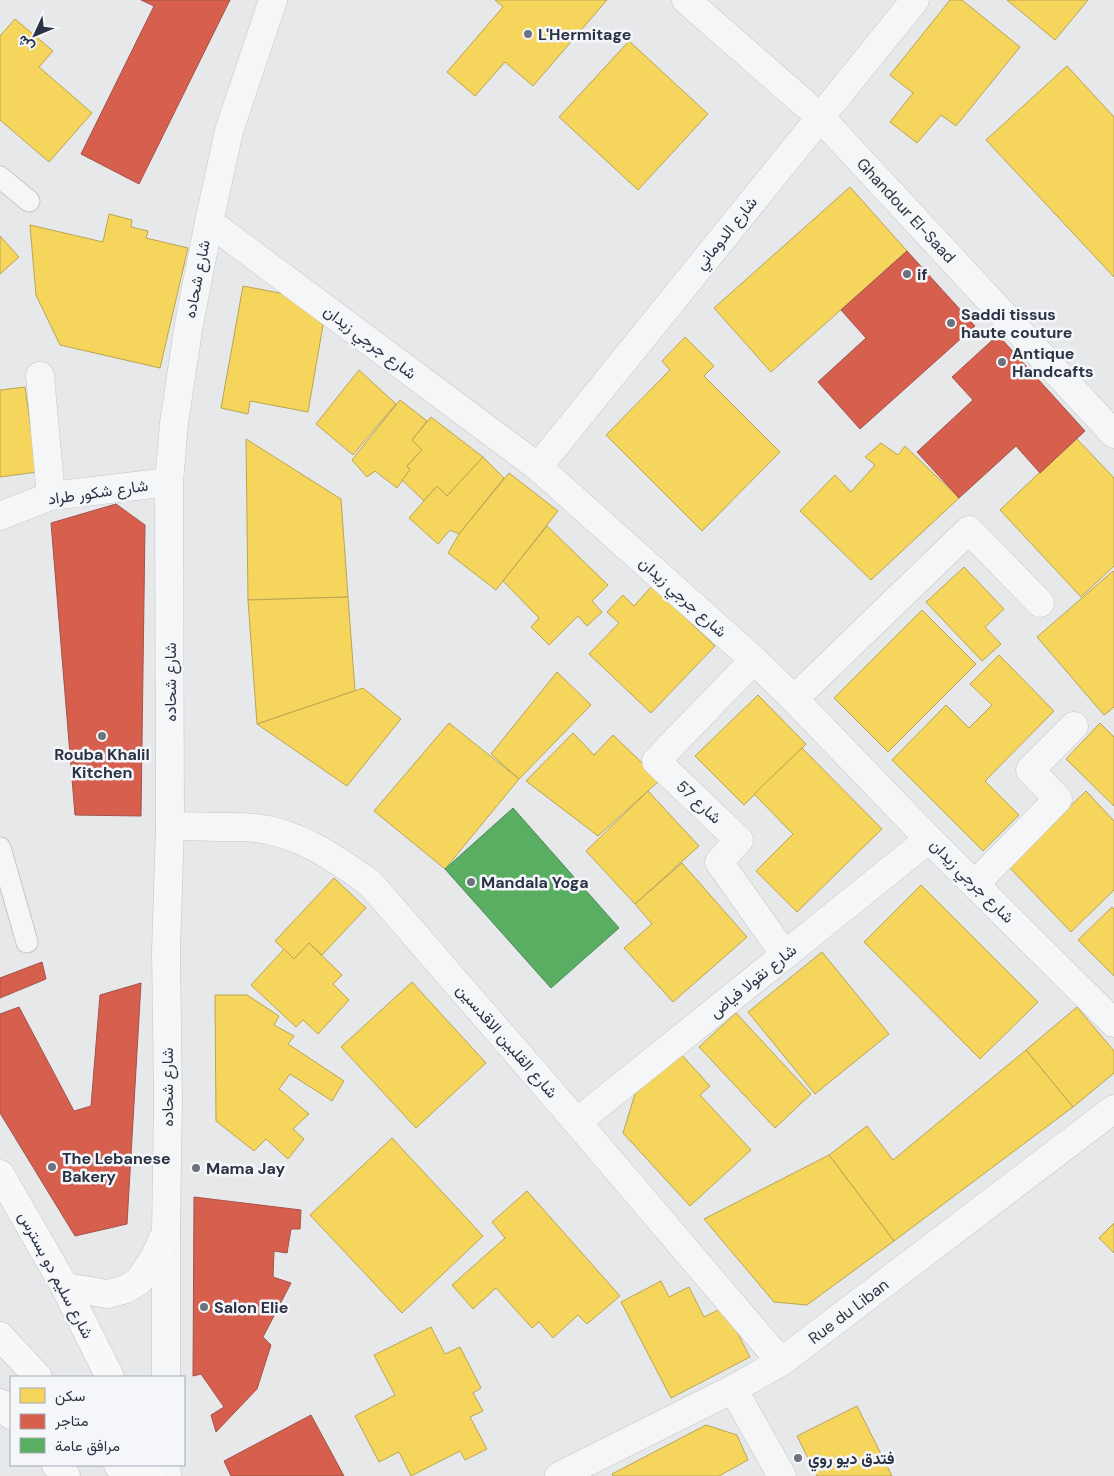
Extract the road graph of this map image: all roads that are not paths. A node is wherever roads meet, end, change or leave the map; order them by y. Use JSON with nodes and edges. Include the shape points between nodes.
{"nodes":[{"id":1,"x":273,"y":0,"type":"edge"},
{"id":2,"x":686,"y":0,"type":"edge"},
{"id":3,"x":915,"y":0,"type":"edge"},
{"id":4,"x":820,"y":117,"type":"junction"},
{"id":5,"x":0,"y":177,"type":"edge"},
{"id":6,"x":29,"y":201,"type":"dead end"},
{"id":7,"x":209,"y":222,"type":"junction"},
{"id":8,"x":40,"y":376,"type":"dead end"},
{"id":9,"x":1114,"y":434,"type":"edge"},
{"id":10,"x":538,"y":467,"type":"junction"},
{"id":11,"x":169,"y":482,"type":"junction"},
{"id":12,"x":51,"y":496,"type":"junction"},
{"id":13,"x":0,"y":516,"type":"edge"},
{"id":14,"x":1040,"y":603,"type":"dead end"},
{"id":15,"x":754,"y":660,"type":"junction"},
{"id":16,"x":794,"y":699,"type":"junction"},
{"id":17,"x":1074,"y":726,"type":"dead end"},
{"id":18,"x":170,"y":826,"type":"junction"},
{"id":19,"x":929,"y":839,"type":"junction"},
{"id":20,"x":0,"y":848,"type":"edge"},
{"id":21,"x":975,"y":884,"type":"junction"},
{"id":22,"x":27,"y":942,"type":"dead end"},
{"id":23,"x":785,"y":955,"type":"junction"},
{"id":24,"x":1114,"y":1023,"type":"edge"},
{"id":25,"x":1114,"y":1110,"type":"edge"},
{"id":26,"x":577,"y":1122,"type":"junction"},
{"id":27,"x":0,"y":1174,"type":"edge"},
{"id":28,"x":166,"y":1232,"type":"junction"},
{"id":29,"x":65,"y":1287,"type":"junction"},
{"id":30,"x":0,"y":1336,"type":"edge"},
{"id":31,"x":781,"y":1362,"type":"junction"},
{"id":32,"x":37,"y":1376,"type":"edge"},
{"id":33,"x":110,"y":1376,"type":"edge"},
{"id":34,"x":166,"y":1376,"type":"edge"},
{"id":35,"x":733,"y":1389,"type":"junction"},
{"id":36,"x":0,"y":1403,"type":"edge"},
{"id":37,"x":10,"y":1414,"type":"edge"},
{"id":38,"x":57,"y":1466,"type":"edge"},
{"id":39,"x":119,"y":1466,"type":"edge"},
{"id":40,"x":66,"y":1476,"type":"edge"},
{"id":41,"x":128,"y":1476,"type":"edge"},
{"id":42,"x":559,"y":1476,"type":"edge"},
{"id":43,"x":782,"y":1476,"type":"edge"}],
"edges":[{"from":1,"to":7,"type":"street","name":"شارع شحاده","via":[[229,131]]},
{"from":2,"to":4,"type":"street","name":"Ghandour El-Saad"},
{"from":3,"to":4,"type":"street","name":"شارع الدوماني"},
{"from":4,"to":9,"type":"street","name":"Ghandour El-Saad"},
{"from":4,"to":10,"type":"street","name":"شارع الدوماني"},
{"from":5,"to":6,"type":"lane"},
{"from":7,"to":10,"type":"street","name":"شارع جرجي زيدان"},
{"from":7,"to":11,"type":"street","name":"شارع شحاده","via":[[189,324]]},
{"from":8,"to":12,"type":"street"},
{"from":10,"to":15,"type":"street","name":"شارع جرجي زيدان"},
{"from":11,"to":12,"type":"street","name":"شارع شكور طراد"},
{"from":11,"to":18,"type":"street","name":"شارع شحاده"},
{"from":12,"to":13,"type":"street","name":"شارع شكور طراد"},
{"from":14,"to":16,"type":"street","via":[[969,530]]},
{"from":15,"to":16,"type":"street","name":"شارع جرجي زيدان"},
{"from":15,"to":23,"type":"street","name":"شارع 57","via":[[656,762],[739,840],[720,862]]},
{"from":16,"to":19,"type":"street","name":"شارع جرجي زيدان"},
{"from":17,"to":21,"type":"street","via":[[1030,770],[1058,799]]},
{"from":18,"to":26,"type":"street","name":"شارع القلبين الاقدسين","via":[[255,828],[276,832],[321,850],[370,883]]},
{"from":18,"to":28,"type":"street","name":"شارع شحاده","via":[[166,952]]},
{"from":19,"to":21,"type":"street","name":"شارع جرجي زيدان"},
{"from":19,"to":23,"type":"street","name":"شارع نقولا فياض"},
{"from":20,"to":22,"type":"lane"},
{"from":21,"to":24,"type":"street","name":"شارع جرجي زيدان"},
{"from":23,"to":26,"type":"street","name":"شارع نقولا فياض"},
{"from":25,"to":31,"type":"street","name":"Rue du Liban"},
{"from":26,"to":31,"type":"street","name":"شارع القلبين الاقدسين"},
{"from":27,"to":29,"type":"main road","name":"شارع سليم دو بسترس"},
{"from":28,"to":29,"type":"main road","via":[[139,1281],[126,1289],[108,1294]]},
{"from":28,"to":34,"type":"street","name":"شارع شحاده"},
{"from":29,"to":33,"type":"main road","name":"شارع سليم دو بسترس"},
{"from":30,"to":32,"type":"main road"},
{"from":31,"to":35,"type":"street","name":"Rue du Liban"},
{"from":35,"to":42,"type":"street","name":"Rue du Liban"},
{"from":35,"to":43,"type":"street"},
{"from":36,"to":37,"type":"main road"},
{"from":38,"to":40,"type":"main road"},
{"from":39,"to":41,"type":"main road"}]}
